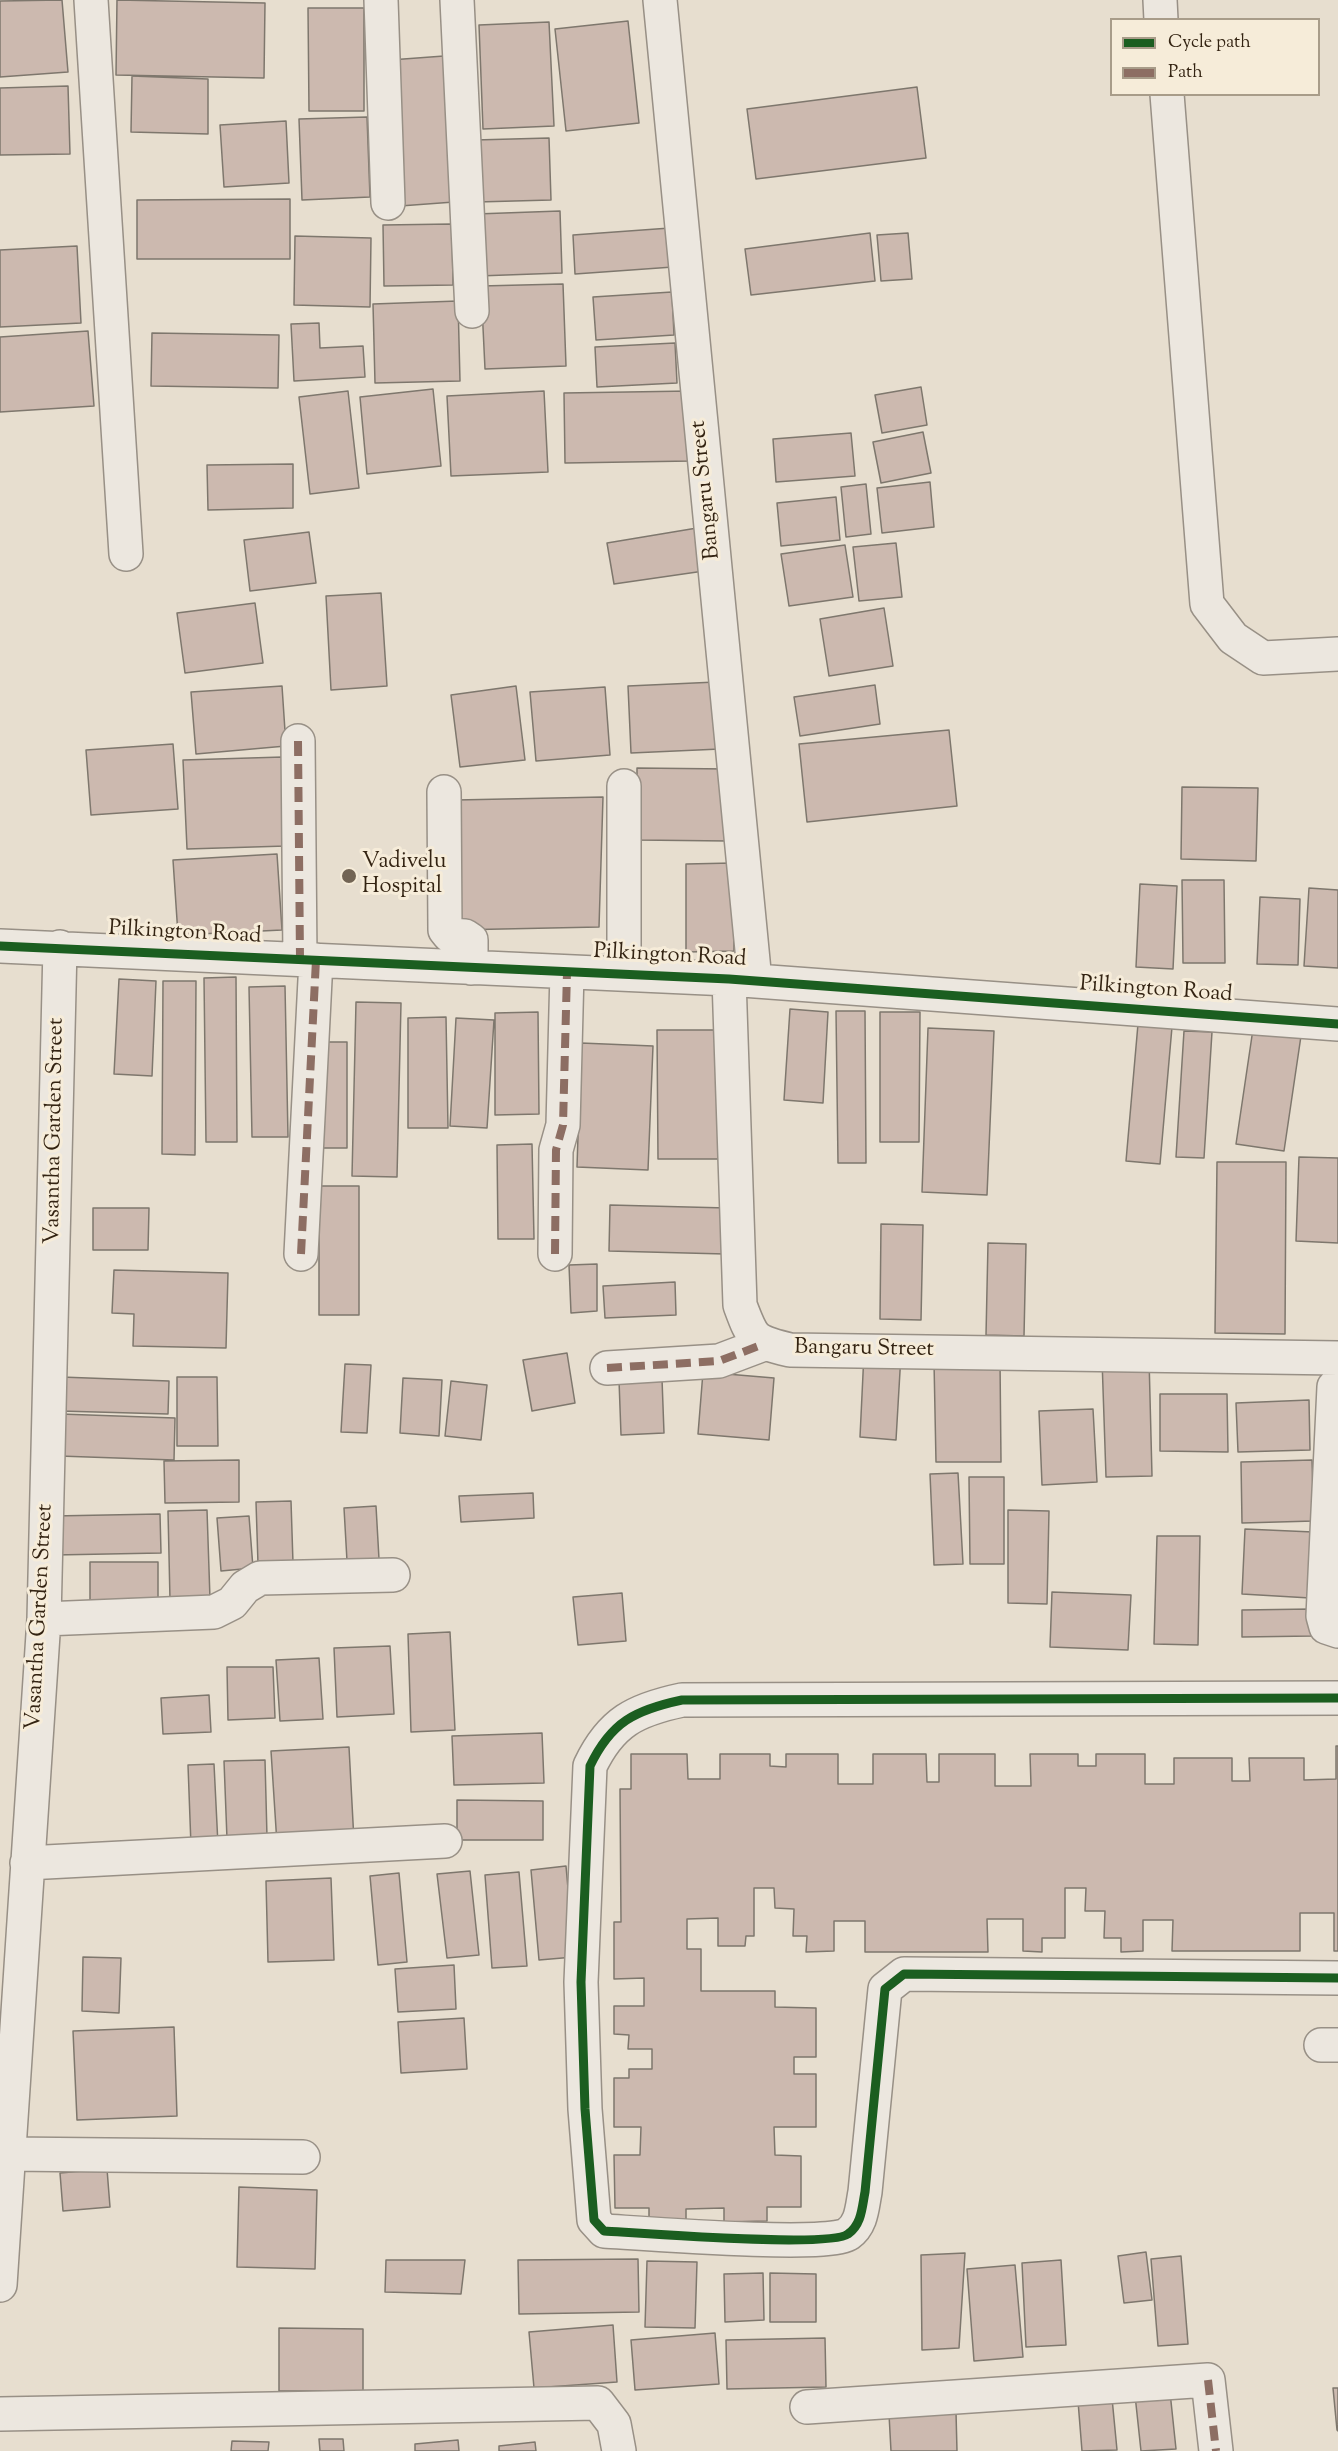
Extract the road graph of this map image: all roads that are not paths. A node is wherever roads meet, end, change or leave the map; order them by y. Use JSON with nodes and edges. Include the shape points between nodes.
{"nodes":[{"id":1,"x":91,"y":0,"type":"edge"},
{"id":2,"x":381,"y":0,"type":"edge"},
{"id":3,"x":457,"y":0,"type":"edge"},
{"id":4,"x":660,"y":0,"type":"edge"},
{"id":5,"x":1160,"y":0,"type":"edge"},
{"id":6,"x":1161,"y":18,"type":"edge"},
{"id":7,"x":1167,"y":96,"type":"edge"},
{"id":8,"x":388,"y":204,"type":"dead end"},
{"id":9,"x":472,"y":311,"type":"dead end"},
{"id":10,"x":126,"y":554,"type":"dead end"},
{"id":11,"x":1338,"y":654,"type":"edge"},
{"id":12,"x":298,"y":741,"type":"dead end"},
{"id":13,"x":624,"y":786,"type":"dead end"},
{"id":14,"x":444,"y":792,"type":"dead end"},
{"id":15,"x":0,"y":946,"type":"edge"},
{"id":16,"x":60,"y":947,"type":"junction"},
{"id":17,"x":308,"y":959,"type":"junction"},
{"id":18,"x":471,"y":968,"type":"junction"},
{"id":19,"x":567,"y":972,"type":"junction"},
{"id":20,"x":624,"y":974,"type":"junction"},
{"id":21,"x":742,"y":980,"type":"junction"},
{"id":22,"x":1338,"y":1024,"type":"edge"},
{"id":23,"x":301,"y":1254,"type":"dead end"},
{"id":24,"x":555,"y":1254,"type":"dead end"},
{"id":25,"x":765,"y":1344,"type":"junction"},
{"id":26,"x":1338,"y":1358,"type":"edge"},
{"id":27,"x":608,"y":1368,"type":"dead end"},
{"id":28,"x":1338,"y":1383,"type":"edge"},
{"id":29,"x":393,"y":1575,"type":"dead end"},
{"id":30,"x":44,"y":1619,"type":"junction"},
{"id":31,"x":1338,"y":1631,"type":"edge"},
{"id":32,"x":1338,"y":1698,"type":"edge"},
{"id":33,"x":445,"y":1841,"type":"dead end"},
{"id":34,"x":27,"y":1863,"type":"junction"},
{"id":35,"x":1338,"y":1978,"type":"edge"},
{"id":36,"x":8,"y":2154,"type":"junction"},
{"id":37,"x":303,"y":2157,"type":"dead end"},
{"id":38,"x":0,"y":2285,"type":"edge"},
{"id":39,"x":807,"y":2407,"type":"dead end"},
{"id":40,"x":0,"y":2414,"type":"edge"},
{"id":41,"x":619,"y":2451,"type":"edge"},
{"id":42,"x":1216,"y":2451,"type":"edge"}],
"edges":[{"from":1,"to":10,"type":"street"},
{"from":2,"to":8,"type":"street"},
{"from":3,"to":9,"type":"street"},
{"from":4,"to":21,"type":"street","name":"Bangaru Street"},
{"from":5,"to":6,"type":"street"},
{"from":7,"to":11,"type":"street","via":[[1207,604],[1233,638],[1263,658]]},
{"from":12,"to":17,"type":"street"},
{"from":13,"to":20,"type":"street"},
{"from":14,"to":18,"type":"street","via":[[446,930],[449,935],[471,940]]},
{"from":15,"to":16,"type":"street","name":"Pilkington Road"},
{"from":16,"to":17,"type":"street","name":"Pilkington Road"},
{"from":16,"to":30,"type":"street","name":"Vasantha Garden Street"},
{"from":17,"to":18,"type":"street","name":"Pilkington Road"},
{"from":17,"to":23,"type":"street"},
{"from":18,"to":19,"type":"street","name":"Pilkington Road"},
{"from":19,"to":20,"type":"street","name":"Pilkington Road"},
{"from":19,"to":24,"type":"street","via":[[563,1125],[556,1150]]},
{"from":20,"to":21,"type":"street","name":"Pilkington Road"},
{"from":21,"to":22,"type":"street","name":"Pilkington Road"},
{"from":21,"to":25,"type":"street","name":"Bangaru Street","via":[[740,1305],[750,1332]]},
{"from":25,"to":26,"type":"street","name":"Bangaru Street","via":[[790,1350]]},
{"from":25,"to":27,"type":"street","via":[[719,1361]]},
{"from":28,"to":31,"type":"street","via":[[1334,1387],[1323,1616],[1326,1627]]},
{"from":29,"to":30,"type":"street","via":[[260,1578],[245,1587],[232,1603],[214,1612]]},
{"from":30,"to":34,"type":"street","name":"Vasantha Garden Street"},
{"from":32,"to":35,"type":"street","via":[[682,1700],[653,1706],[618,1725],[601,1743],[590,1766],[581,1982],[594,2220],[604,2231],[784,2240],[838,2239],[849,2234],[860,2220],[865,2192],[885,1989],[904,1974]]},
{"from":33,"to":34,"type":"street"},
{"from":34,"to":36,"type":"street","name":"Vasantha Garden Street"},
{"from":36,"to":37,"type":"street"},
{"from":36,"to":38,"type":"street","name":"Vasantha Garden Street"},
{"from":39,"to":42,"type":"street","via":[[1208,2380]]},
{"from":40,"to":41,"type":"street","via":[[598,2403],[614,2424]]}]}
